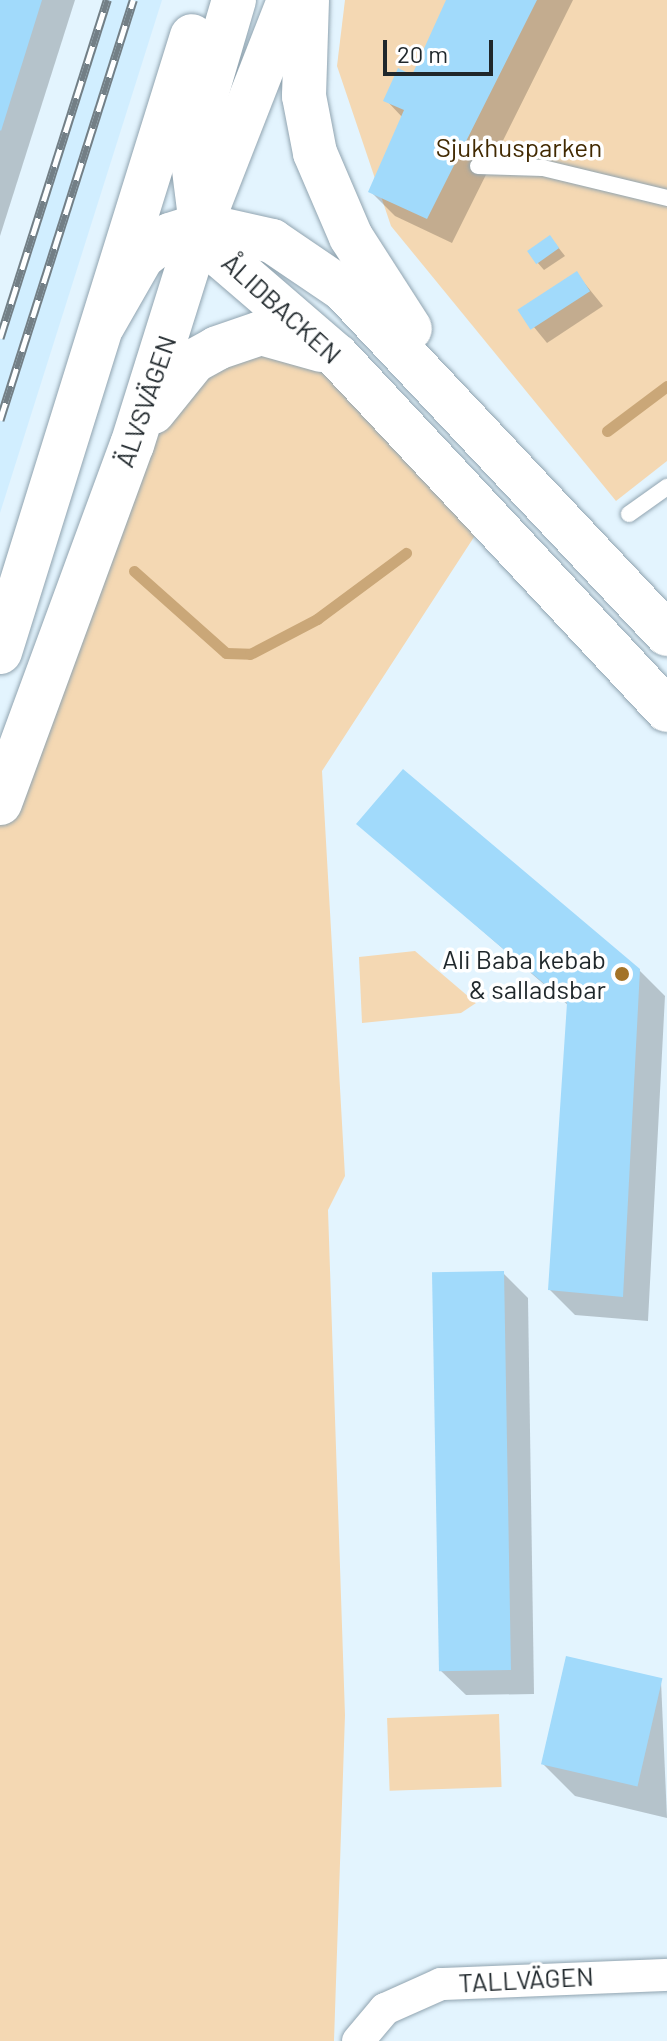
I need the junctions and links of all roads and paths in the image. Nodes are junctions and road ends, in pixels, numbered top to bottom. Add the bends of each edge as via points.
1 (205, 0) edge
2 (234, 0) edge
3 (289, 0) edge
4 (307, 0) edge
5 (478, 166) dead end
6 (667, 198) edge
7 (201, 225) junction
8 (103, 325) junction
9 (337, 356) junction
10 (132, 445) junction
11 (495, 453) junction
12 (667, 487) edge
13 (629, 514) dead end
14 (667, 634) edge
15 (0, 652) edge
16 (667, 710) edge
17 (0, 803) edge
18 (667, 1975) edge
19 (358, 2041) edge

1 - 8 main road
2 - 7 main road via 191,146
3 - 7 main road, ÄLVSVÄGEN
4 - 11 main road via 304,96 315,153 351,237 389,302
5 - 6 lane via 543,168
7 - 8 main road via 170,235 142,257
7 - 9 main road, ÅLIDBACKEN via 223,258
7 - 10 main road, ÄLVSVÄGEN
7 - 11 main road, ÅLIDBACKEN via 237,228 307,261 344,290
8 - 15 main road
9 - 10 main road via 261,333 217,348 168,388
9 - 16 main road, ÅLIDBACKEN
10 - 17 main road, ÄLVSVÄGEN
11 - 14 main road, ÅLIDBACKEN
12 - 13 lane
18 - 19 street, TALLVÄGEN via 441,1984 385,2009

